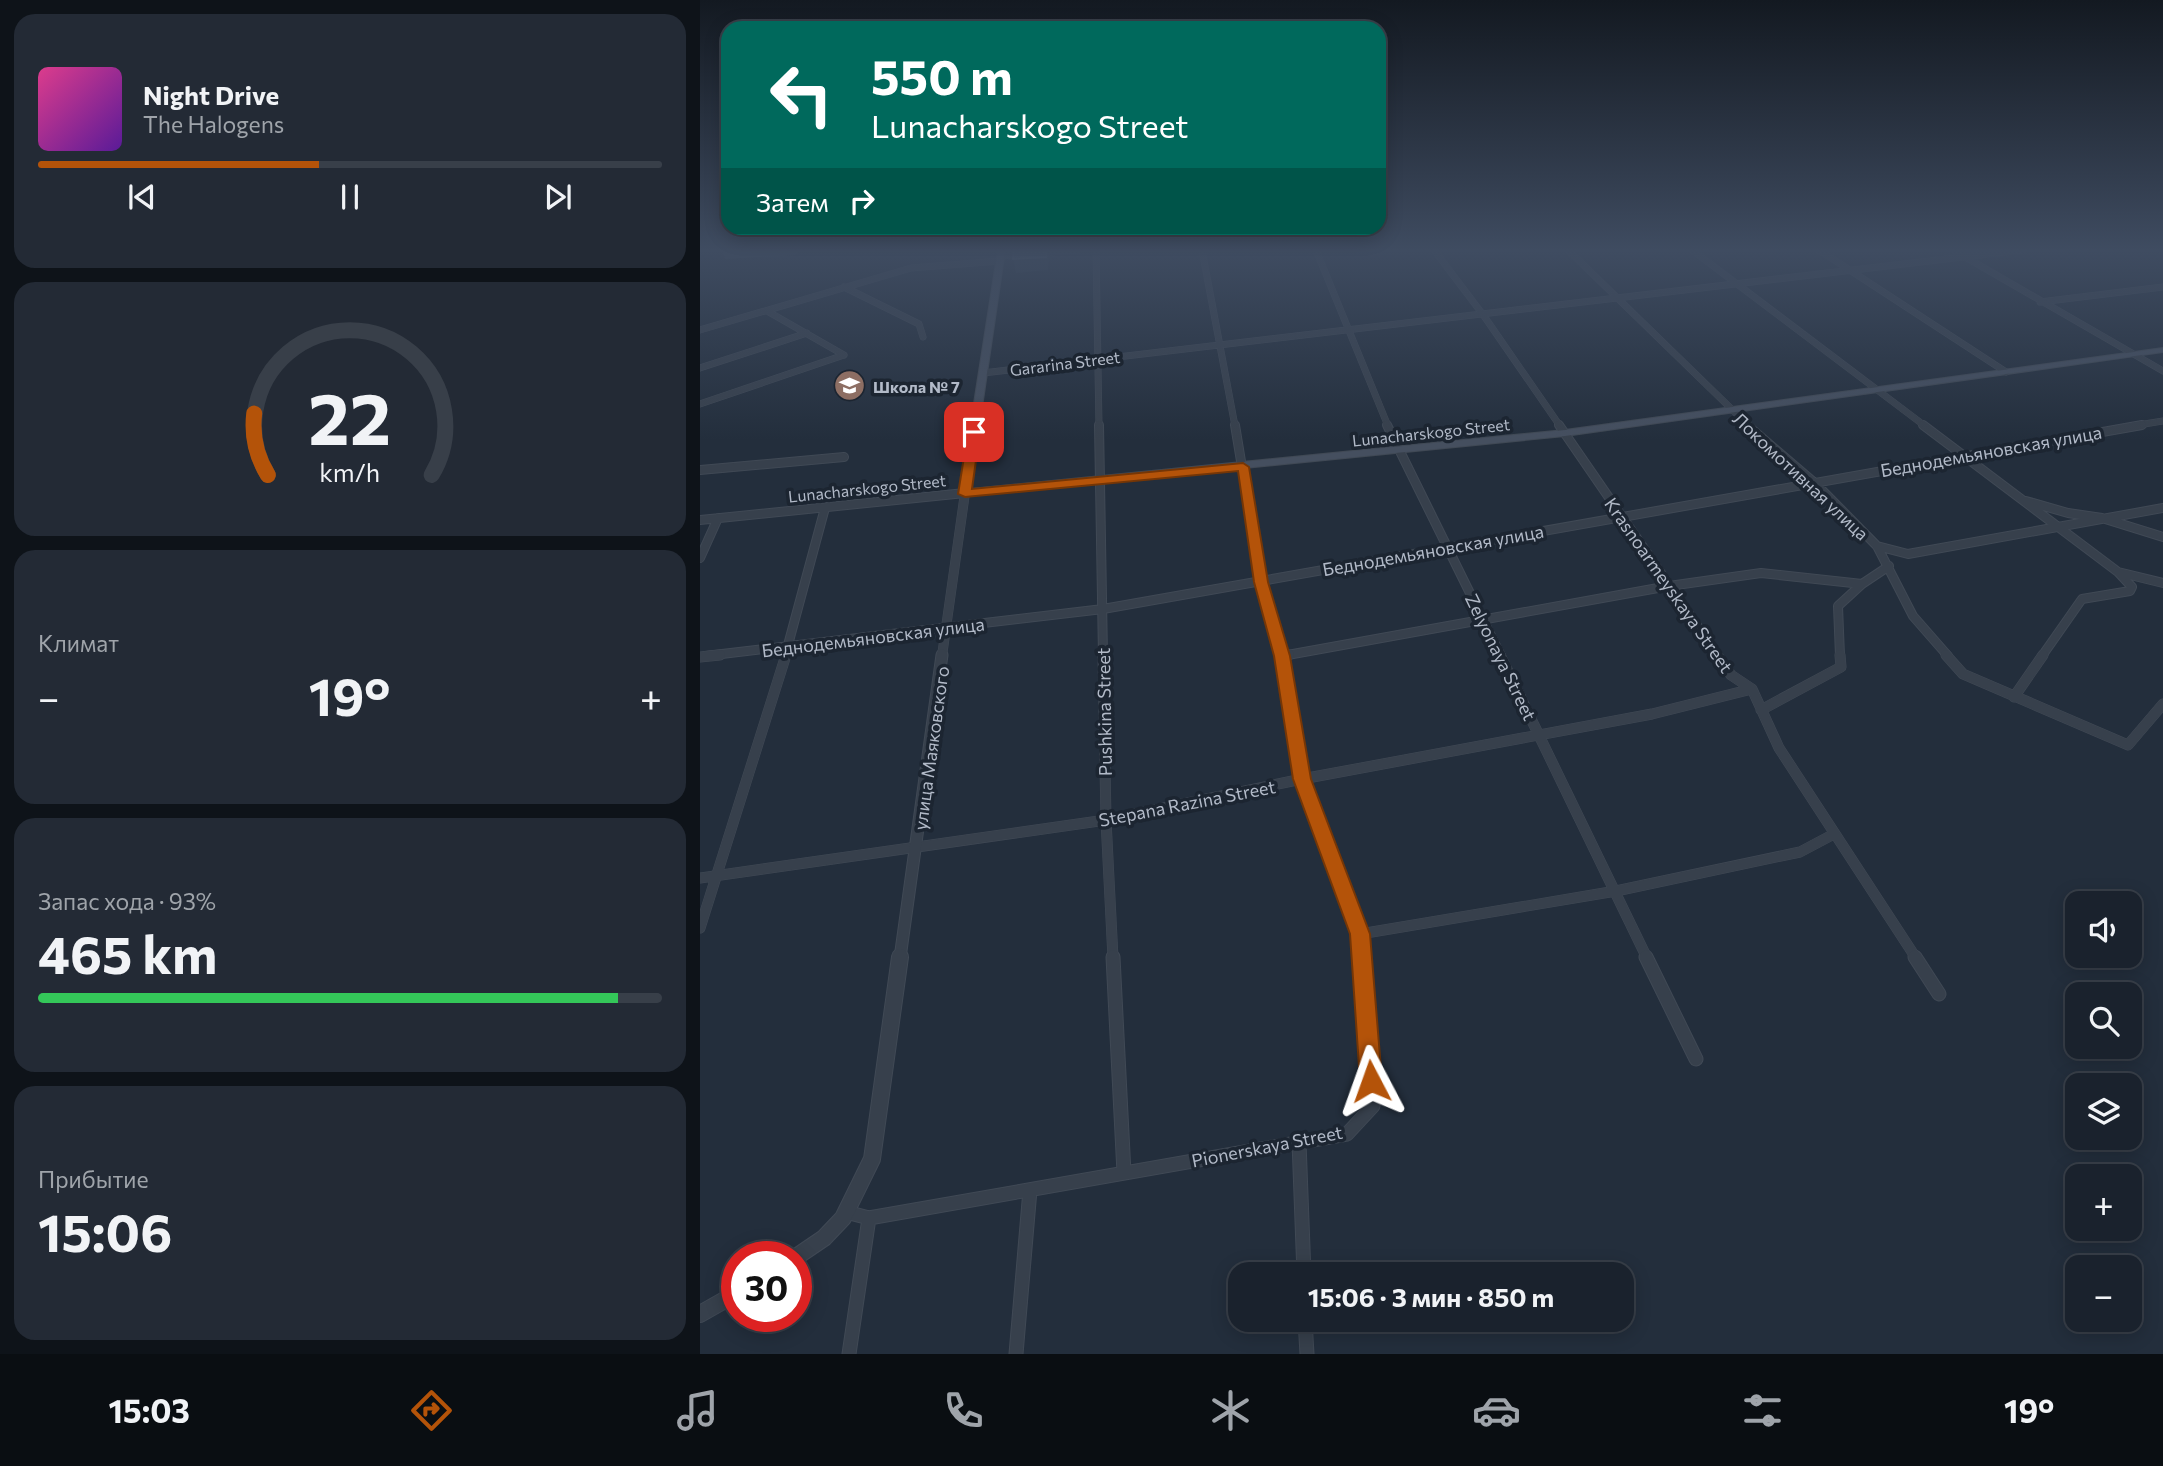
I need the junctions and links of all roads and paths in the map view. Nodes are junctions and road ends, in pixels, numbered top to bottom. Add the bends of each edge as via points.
1 (756, 313) edge
2 (773, 313) edge
3 (897, 313) edge
4 (992, 313) edge
5 (1096, 313) edge
6 (1215, 313) edge
7 (1341, 313) edge
8 (1482, 313) edge
9 (1507, 313) edge
10 (1634, 313) edge
11 (1774, 313) edge
12 (1915, 313) edge
13 (2059, 313) edge
14 (1484, 316) junction
15 (700, 330) edge
16 (1348, 332) junction
17 (807, 333) junction
18 (923, 337) dead end
19 (1221, 345) junction
20 (2163, 350) edge
21 (2130, 354) junction
22 (1096, 360) junction
23 (700, 368) edge
24 (2006, 372) junction
25 (2163, 372) edge
26 (983, 373) junction
27 (1875, 390) junction
28 (700, 404) edge
29 (1730, 410) junction
30 (2163, 421) edge
31 (1565, 433) junction
32 (1398, 452) junction
33 (1964, 454) junction
34 (845, 457) dead end
35 (1243, 467) junction
36 (700, 470) edge
37 (1098, 480) junction
38 (1816, 484) junction
39 (965, 494) junction
40 (2021, 500) junction
41 (2163, 508) edge
42 (825, 509) junction
43 (1621, 516) junction
44 (2102, 518) junction
45 (718, 519) junction
46 (700, 520) edge
47 (2056, 526) junction
48 (2163, 537) edge
49 (1877, 546) junction
50 (1448, 548) junction
51 (700, 558) edge
52 (1889, 565) junction
53 (2118, 572) junction
54 (1261, 582) junction
55 (2163, 583) edge
56 (1862, 584) junction
57 (1669, 586) junction
58 (1103, 609) junction
59 (1484, 621) junction
60 (948, 628) junction
61 (788, 647) junction
62 (1282, 656) junction
63 (700, 657) edge
64 (1752, 689) junction
65 (2014, 697) junction
66 (2163, 704) edge
67 (1761, 710) junction
68 (1539, 735) junction
69 (1302, 779) junction
70 (1106, 820) junction
71 (1834, 834) junction
72 (917, 846) junction
73 (716, 875) junction
74 (700, 878) edge
75 (1616, 891) junction
76 (700, 928) edge
77 (1360, 934) junction
78 (1939, 994) dead end
79 (1696, 1059) dead end
80 (1299, 1142) junction
81 (1124, 1173) junction
82 (1030, 1190) junction
83 (850, 1207) junction
84 (869, 1218) junction
85 (812, 1246) edge
86 (1304, 1262) edge
87 (721, 1302) edge
88 (700, 1314) edge
89 (1306, 1332) edge
90 (849, 1354) edge
91 (1016, 1354) edge
92 (1307, 1354) edge

1 - 15 street
2 - 17 street
3 - 18 street via 919,324
4 - 26 main road, улица Маяковского
5 - 22 street, Pushkina Street
6 - 19 street, Pionerskaya Street
7 - 16 street, Zelyonaya Street
8 - 14 street, Krasnoarmeyskaya Street
9 - 14 street, Gararina Street
10 - 29 street, Локомотивная улица
11 - 27 street
12 - 24 street
13 - 21 street
14 - 16 street, Gararina Street
14 - 31 street, Krasnoarmeyskaya Street
16 - 19 street, Gararina Street
16 - 32 street, Zelyonaya Street
17 - 23 street
17 - 28 street via 844,355
19 - 22 street, Gararina Street
19 - 35 street, Pionerskaya Street
20 - 21 main road, Lunacharskogo Street
21 - 24 main road, Lunacharskogo Street
21 - 25 street
22 - 26 street, Gararina Street
22 - 37 street, Pushkina Street
24 - 27 main road, Lunacharskogo Street
26 - 39 main road, улица Маяковского
27 - 29 main road, Lunacharskogo Street
27 - 33 street
29 - 31 main road, Lunacharskogo Street
29 - 38 street, Локомотивная улица
30 - 33 street, Беднодемьяновская улица
31 - 32 main road, Lunacharskogo Street
31 - 43 street, Krasnoarmeyskaya Street
32 - 35 main road, Lunacharskogo Street
32 - 50 street, Zelyonaya Street
33 - 38 street, Беднодемьяновская улица
33 - 40 street
34 - 36 street
35 - 37 main road, Lunacharskogo Street
35 - 54 street, Pionerskaya Street
37 - 39 main road, Lunacharskogo Street
37 - 58 street, Pushkina Street
38 - 43 street, Беднодемьяновская улица
38 - 49 street, Локомотивная улица
39 - 42 street, Lunacharskogo Street
39 - 60 street, улица Маяковского
40 - 44 street
40 - 47 street
41 - 44 street
42 - 45 street, Lunacharskogo Street
42 - 61 street
43 - 50 street, Беднодемьяновская улица
43 - 57 street, Krasnoarmeyskaya Street
44 - 47 street
44 - 48 street
45 - 46 street, Lunacharskogo Street
45 - 51 street
47 - 49 street via 1908,554
47 - 53 street
49 - 52 street, Локомотивная улица
50 - 54 street, Беднодемьяновская улица
50 - 59 street, Zelyonaya Street
52 - 56 street
52 - 65 street, Локомотивная улица via 1913,616 1963,674
53 - 55 street
53 - 65 street via 2132,587 2130,591 2082,599
54 - 58 street, Беднодемьяновская улица
54 - 62 street, Pionerskaya Street
56 - 57 street via 1761,573
56 - 67 street via 1838,606 1842,667
57 - 59 street
57 - 64 street, Krasnoarmeyskaya Street via 1731,676
58 - 60 street, Беднодемьяновская улица
58 - 70 street, Pushkina Street
59 - 62 street
59 - 68 street, Zelyonaya Street
60 - 61 street, Беднодемьяновская улица
60 - 72 street, улица Маяковского
61 - 63 street, Беднодемьяновская улица
61 - 73 street
62 - 69 street, Pionerskaya Street
64 - 67 street, Krasnoarmeyskaya Street
64 - 68 street, Stepana Razina Street via 1653,714
65 - 66 street, Локомотивная улица via 2128,745
67 - 71 street, Krasnoarmeyskaya Street via 1779,748
68 - 69 street, Stepana Razina Street
68 - 75 street, Zelyonaya Street
69 - 70 street, Stepana Razina Street
69 - 77 street, Pionerskaya Street
70 - 72 street, Stepana Razina Street
70 - 81 street, Pushkina Street
71 - 75 street via 1800,852
71 - 78 street, Krasnoarmeyskaya Street
72 - 73 street, Stepana Razina Street
72 - 83 street, улица Маяковского via 872,1159
73 - 74 street, Stepana Razina Street
73 - 76 street
75 - 77 street
75 - 79 street, Zelyonaya Street
77 - 80 street, Pionerskaya Street via 1373,1106 1347,1134
80 - 81 street, Pionerskaya Street
80 - 86 street
81 - 82 street, Pionerskaya Street
82 - 84 street, Pionerskaya Street
82 - 91 street
83 - 84 street
83 - 85 street, улица Маяковского via 828,1235
84 - 90 street
87 - 88 street
89 - 92 street

